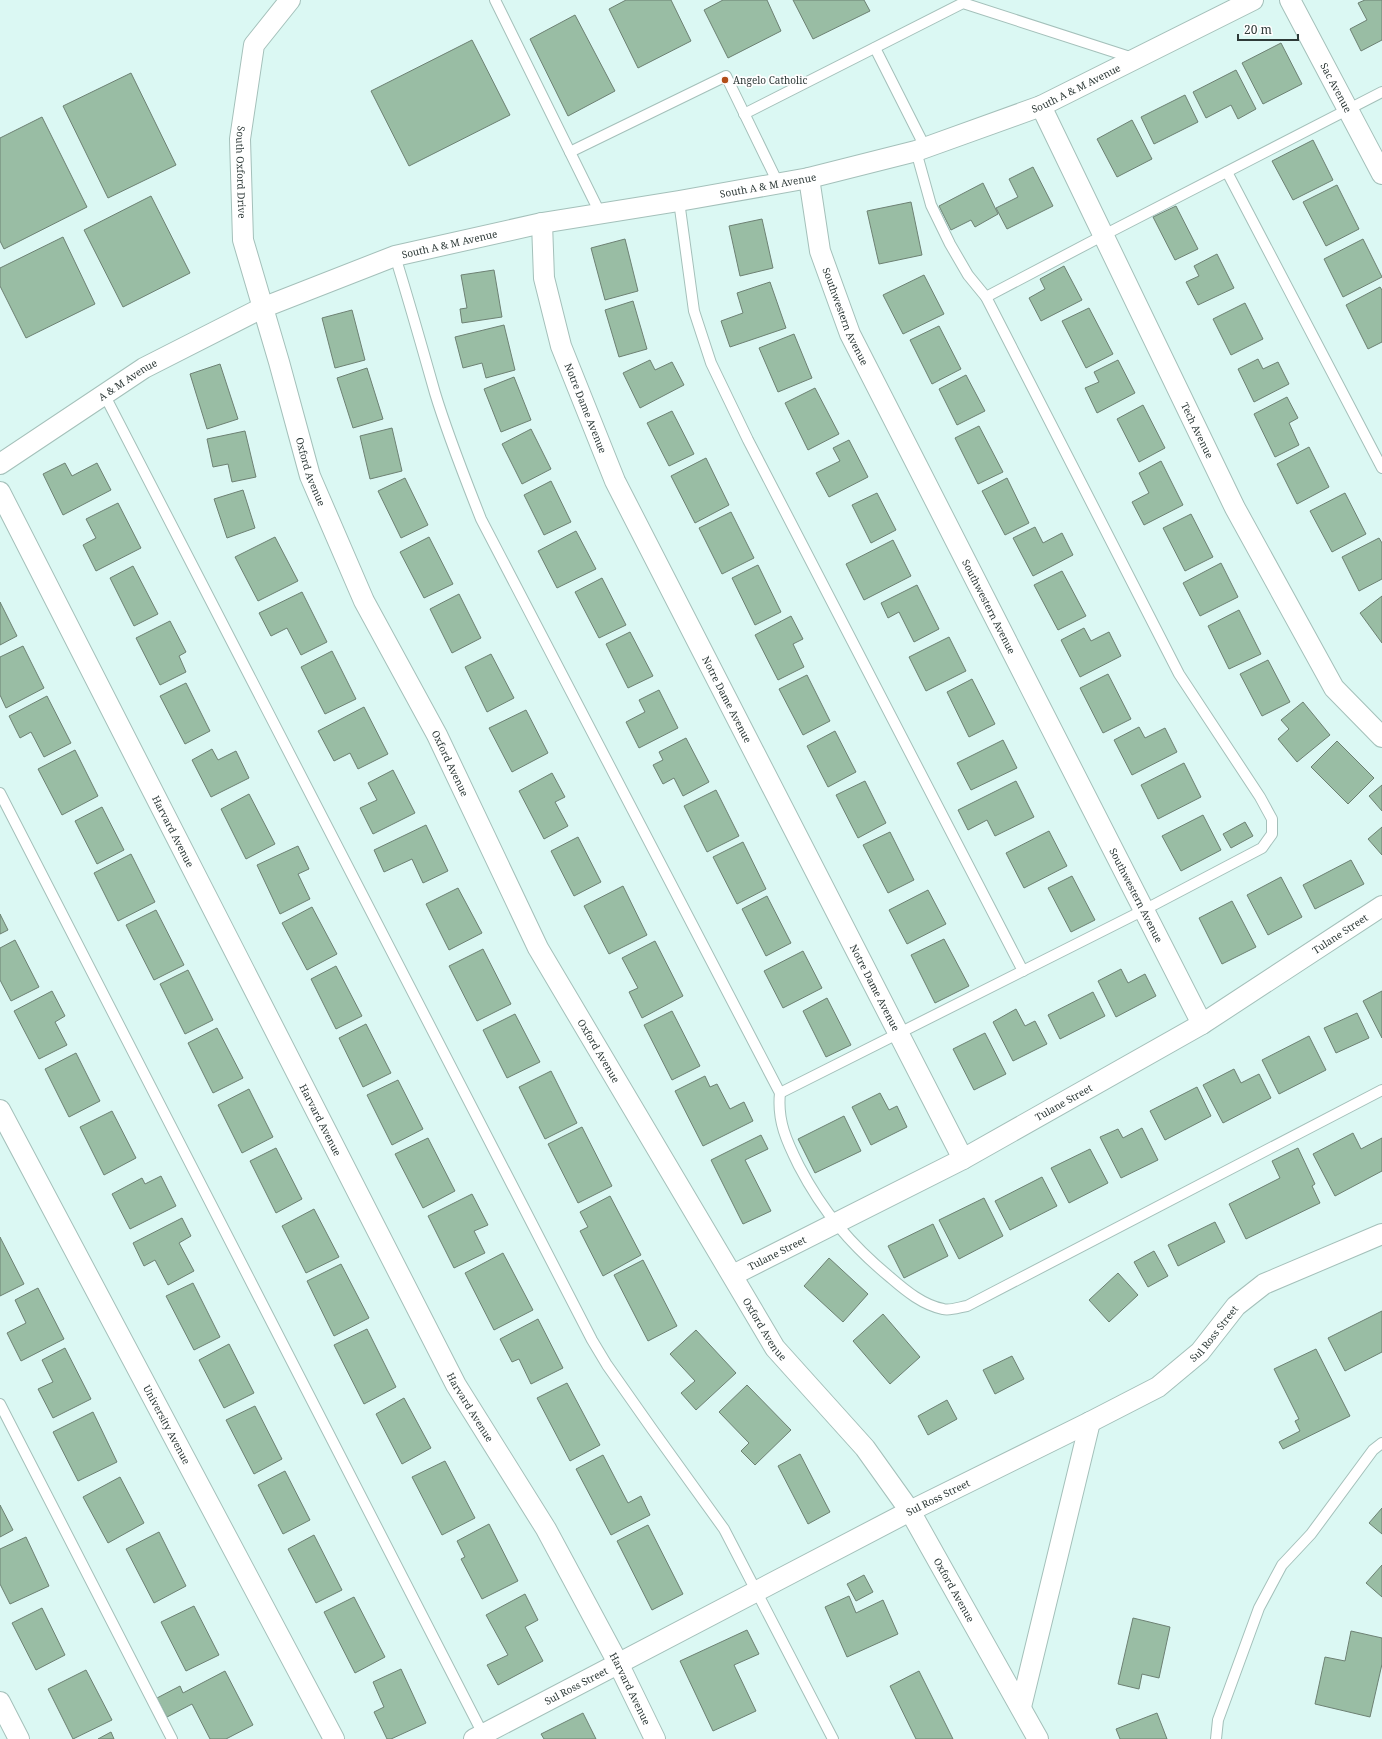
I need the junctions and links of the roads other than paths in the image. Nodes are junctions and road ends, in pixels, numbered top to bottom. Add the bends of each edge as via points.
1 (290, 0) edge
2 (495, 0) edge
3 (1290, 0) edge
4 (1243, 2) edge
5 (875, 48) junction
6 (1135, 59) junction
7 (1382, 92) edge
8 (1041, 106) junction
9 (1348, 110) junction
10 (744, 114) junction
11 (921, 149) junction
12 (570, 152) junction
13 (1227, 172) junction
14 (1382, 174) edge
15 (809, 178) junction
16 (778, 184) junction
17 (679, 201) junction
18 (600, 213) junction
19 (542, 223) junction
20 (1104, 235) junction
21 (395, 256) junction
22 (986, 297) junction
23 (262, 308) junction
24 (104, 394) junction
25 (0, 464) edge
26 (1382, 468) edge
27 (0, 492) edge
28 (1382, 738) edge
29 (0, 793) edge
30 (1382, 906) edge
31 (1144, 910) junction
32 (1023, 971) junction
33 (1202, 1024) junction
34 (898, 1033) junction
35 (1382, 1090) edge
36 (780, 1093) junction
37 (0, 1110) edge
38 (963, 1159) junction
39 (835, 1224) junction
40 (1382, 1234) edge
41 (733, 1276) junction
42 (0, 1404) edge
43 (1090, 1422) junction
44 (1382, 1443) edge
45 (910, 1511) junction
46 (757, 1591) junction
47 (618, 1663) junction
48 (0, 1702) edge
49 (1021, 1707) junction
50 (481, 1737) edge
51 (19, 1739) edge
52 (172, 1739) edge
53 (334, 1739) edge
54 (656, 1739) edge
55 (833, 1739) edge
56 (1038, 1739) edge
57 (1216, 1739) edge

1 - 23 street, South Oxford Drive via 254,45 240,139 243,240
2 - 12 lane
3 - 9 street, Sac Avenue
4 - 6 street, South A & M Avenue
5 - 6 lane via 963,3
5 - 10 lane
5 - 11 lane
6 - 8 street, South A & M Avenue
7 - 9 lane
8 - 11 street, South A & M Avenue
8 - 20 street, Tech Avenue
9 - 13 lane
9 - 14 street, Sac Avenue
10 - 12 lane via 726,76
10 - 16 lane
11 - 15 street, South A & M Avenue
11 - 22 lane via 931,205 968,275
12 - 18 lane
13 - 20 lane
13 - 26 lane
15 - 16 street, South A & M Avenue
15 - 31 street, Southwestern Avenue via 820,251 850,334
16 - 17 street, South A & M Avenue
17 - 18 street, South A & M Avenue
17 - 32 lane via 694,312 711,363 748,440
18 - 19 street, South A & M Avenue
19 - 21 street, South A & M Avenue
19 - 34 street, Notre Dame Avenue via 544,278 561,346 615,481
20 - 22 lane
20 - 28 street, Tech Avenue via 1235,508 1334,688
21 - 23 street, South A & M Avenue
21 - 36 lane via 435,394 481,519
22 - 31 lane via 1179,674 1272,819 1272,834 1262,848
23 - 24 street, A & M Avenue via 144,368
23 - 41 street, Oxford Avenue via 310,476 364,601 437,735 538,948
24 - 25 street, A & M Avenue
24 - 46 lane via 592,1340 724,1529
27 - 47 street, Harvard Avenue via 456,1385 546,1529
29 - 50 lane
30 - 33 street, Tulane Street
31 - 32 lane
31 - 33 street, Southwestern Avenue
32 - 34 lane
33 - 38 street, Tulane Street
34 - 36 lane
34 - 38 street, Notre Dame Avenue
35 - 39 lane via 967,1306 943,1310 916,1298 871,1262
36 - 39 lane via 779,1108 786,1140 813,1191
37 - 53 street, University Avenue
38 - 39 street, Tulane Street
39 - 41 street, Tulane Street
40 - 43 street, Sul Ross Street via 1264,1284 1236,1306 1200,1352 1158,1387
41 - 45 street, Oxford Avenue via 775,1348 865,1448
42 - 52 lane
43 - 45 street, Sul Ross Street
43 - 49 street
44 - 57 lane via 1373,1450 1312,1534 1282,1565 1259,1608 1218,1720
45 - 46 street, Sul Ross Street
45 - 49 street, Oxford Avenue
46 - 47 street, Sul Ross Street
46 - 55 lane
47 - 50 street, Sul Ross Street
47 - 54 street, Harvard Avenue
48 - 51 street
49 - 56 street, Oxford Avenue

